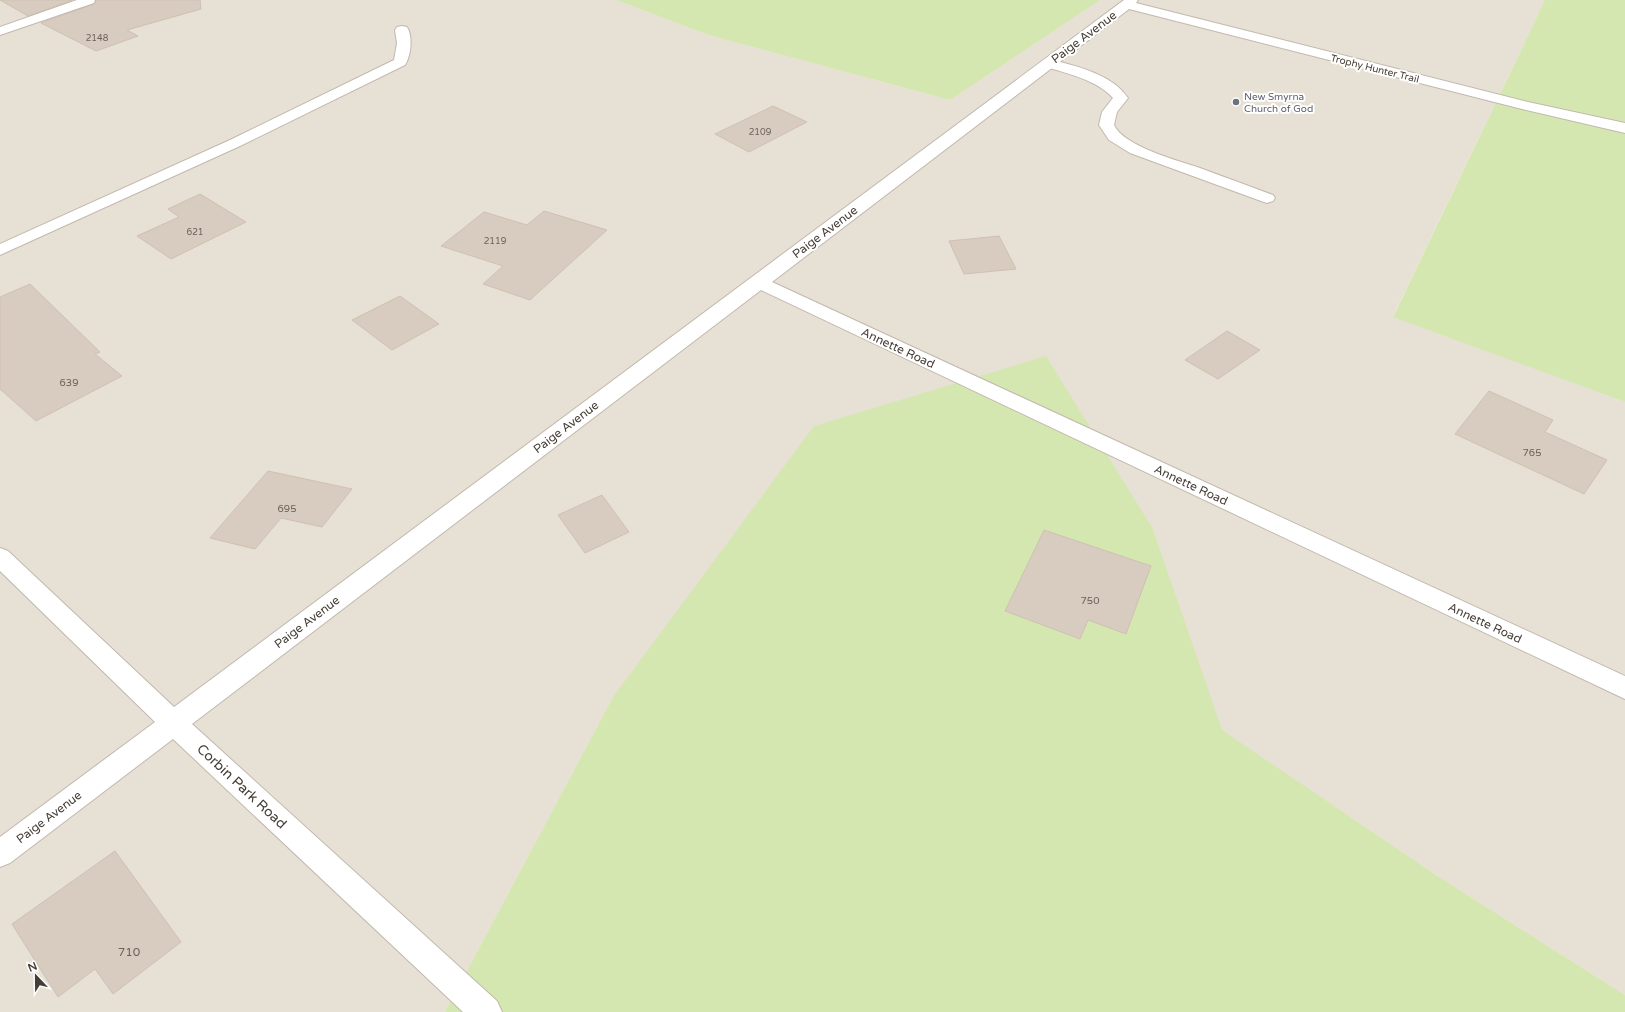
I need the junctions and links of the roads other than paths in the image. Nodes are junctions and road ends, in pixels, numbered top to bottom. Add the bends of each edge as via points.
1 (89, 0) edge
2 (1129, 2) edge
3 (402, 30) dead end
4 (0, 31) edge
5 (1049, 62) junction
6 (1625, 128) edge
7 (1268, 198) dead end
8 (0, 250) edge
9 (758, 282) junction
10 (0, 557) edge
11 (1625, 688) edge
12 (173, 722) junction
13 (0, 854) edge
14 (486, 1012) edge

1 - 4 street
2 - 5 street, Paige Avenue
2 - 6 street, Trophy Hunter Trail via 1519,104
3 - 8 street via 404,43 400,62 235,143
5 - 7 street via 1105,83 1117,92 1121,98 1112,106 1107,118 1107,128 1116,138 1139,152
5 - 9 street, Paige Avenue
9 - 11 street, Annette Road
9 - 12 street, Paige Avenue
10 - 12 street, Corbin Park Road
12 - 13 street, Paige Avenue
12 - 14 street, Corbin Park Road

